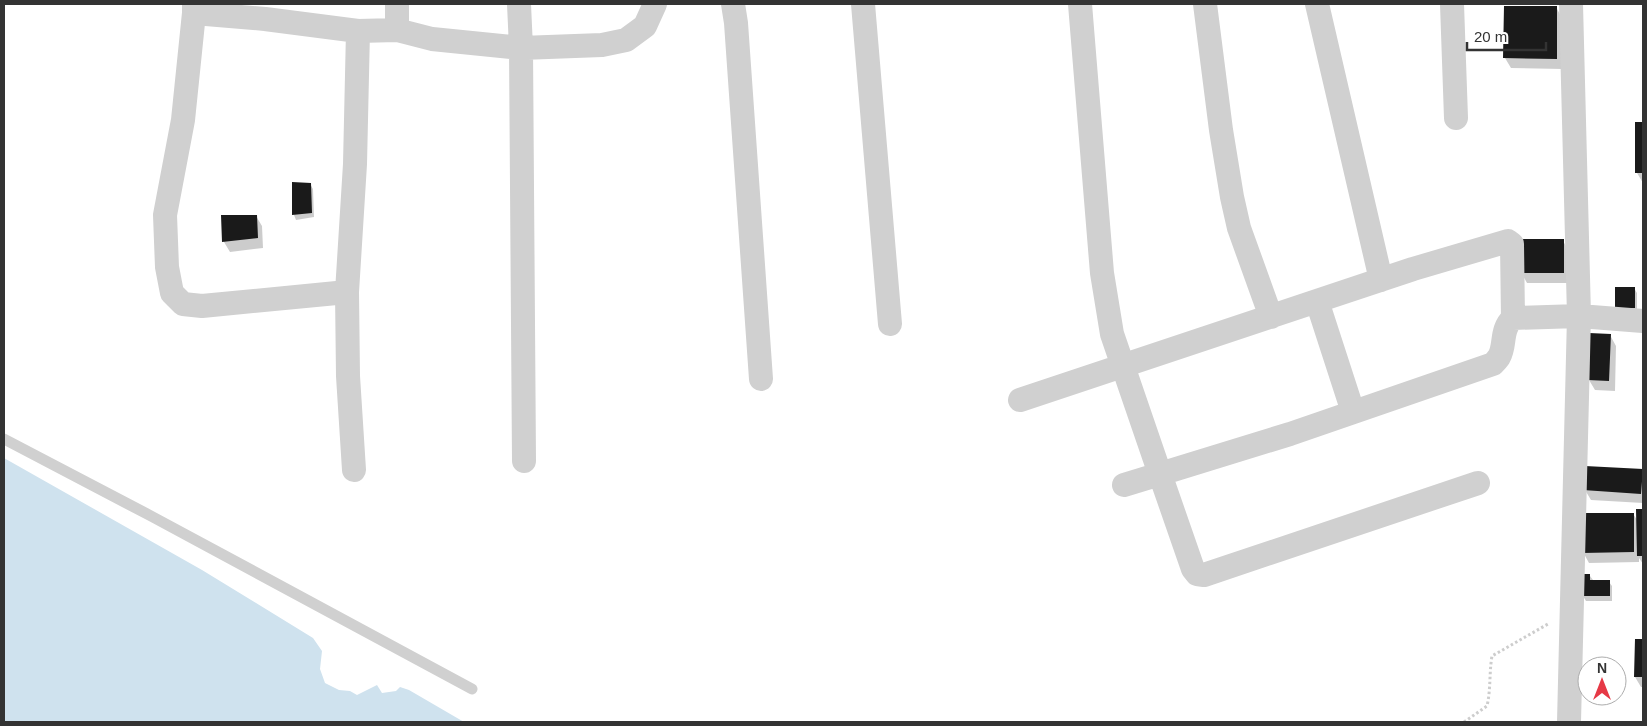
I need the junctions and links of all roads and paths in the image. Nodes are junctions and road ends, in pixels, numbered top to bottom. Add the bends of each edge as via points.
1 (397, 4) edge
2 (519, 4) edge
3 (655, 4) edge
4 (733, 4) edge
5 (863, 4) edge
6 (1080, 4) edge
7 (1205, 4) edge
8 (1317, 4) edge
9 (1452, 4) edge
10 (1571, 4) edge
11 (194, 8) edge
12 (397, 30) junction
13 (358, 31) junction
14 (521, 48) junction
15 (1456, 118) dead end
16 (1381, 280) junction
17 (347, 292) junction
18 (1317, 302) junction
19 (1579, 316) junction
20 (1271, 317) junction
21 (1513, 318) junction
22 (1643, 321) edge
23 (890, 324) dead end
24 (1122, 366) junction
25 (761, 379) dead end
26 (1020, 400) dead end
27 (1353, 412) junction
28 (4, 439) edge
29 (524, 461) dead end
30 (354, 470) dead end
31 (1160, 474) junction
32 (1478, 483) dead end
33 (1124, 485) dead end
34 (1572, 610) junction
35 (472, 689) dead end
36 (1464, 722) edge
37 (1569, 722) edge

1 - 12 street
2 - 14 street
3 - 14 street via 645,26 626,40 602,45
4 - 25 street
5 - 23 street
6 - 24 street via 1102,273 1112,334
7 - 20 street via 1232,197 1239,228
8 - 16 street
9 - 15 street
10 - 19 street
11 - 13 street
11 - 17 street via 183,120 165,215 167,267 172,293 183,304 202,306
12 - 13 street
12 - 14 street via 432,39
13 - 17 street via 355,164
14 - 29 street
16 - 18 street
16 - 21 street via 1508,241 1512,244
17 - 30 street
18 - 20 street
18 - 27 street
19 - 21 street
19 - 22 street
19 - 34 street
20 - 24 street
21 - 27 street via 1508,322 1500,356 1493,364
24 - 26 street
24 - 31 street
27 - 31 street
28 - 35 lane
31 - 32 street via 1193,569 1204,575
31 - 33 street
34 - 36 path via 1492,656 1487,706
34 - 37 street

